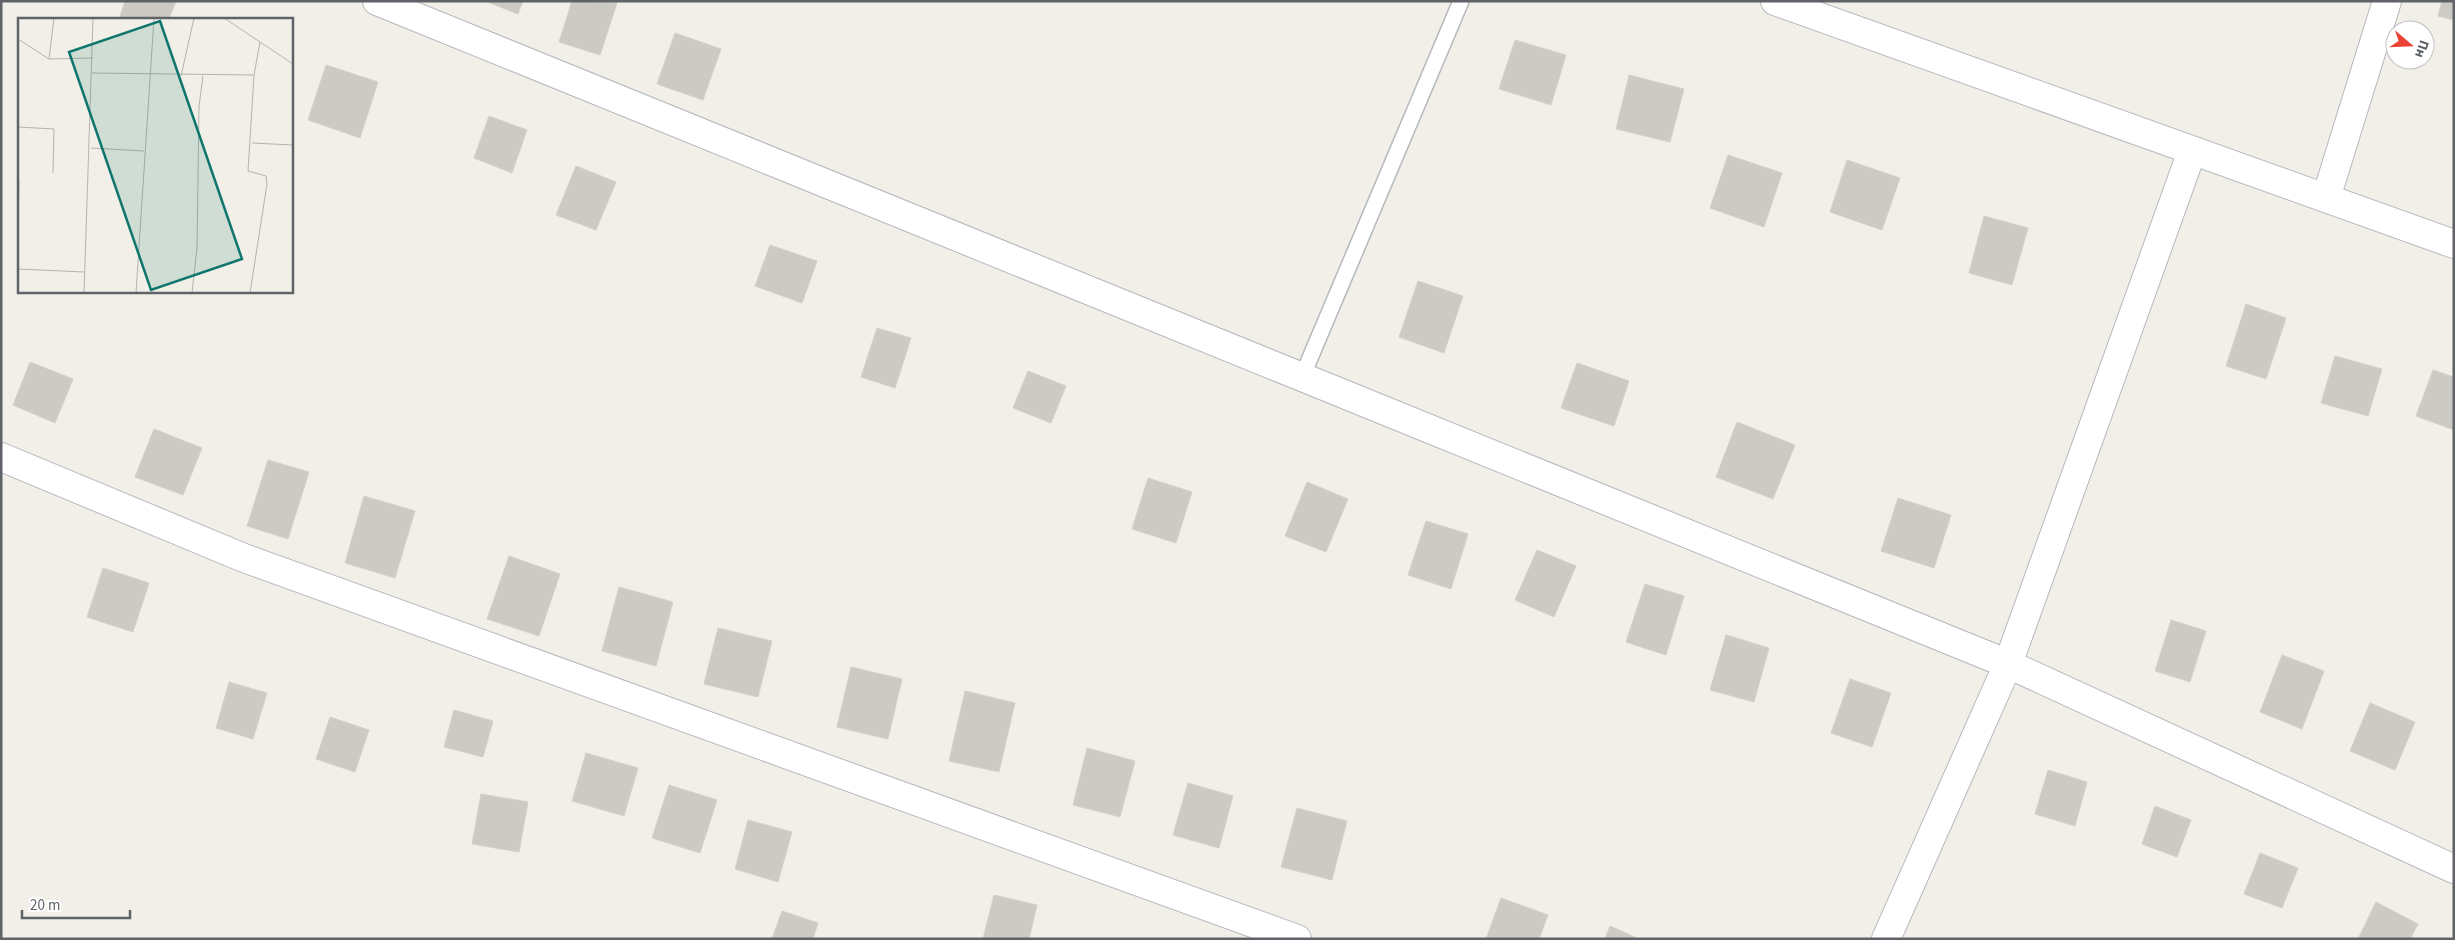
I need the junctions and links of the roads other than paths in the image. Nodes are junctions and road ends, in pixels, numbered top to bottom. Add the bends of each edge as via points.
1 (378, 1) edge
2 (1461, 1) edge
3 (1776, 1) edge
4 (2388, 1) edge
5 (2192, 151) junction
6 (2326, 198) junction
7 (2454, 244) edge
8 (1302, 377) junction
9 (1, 457) edge
10 (2008, 664) junction
11 (2454, 869) edge
12 (1297, 939) edge
13 (1886, 939) edge

1 - 8 street
2 - 8 lane
3 - 5 street
4 - 6 street
5 - 6 street
5 - 10 street
6 - 7 street
8 - 10 street
9 - 12 street via 244,558
10 - 11 street
10 - 13 street

